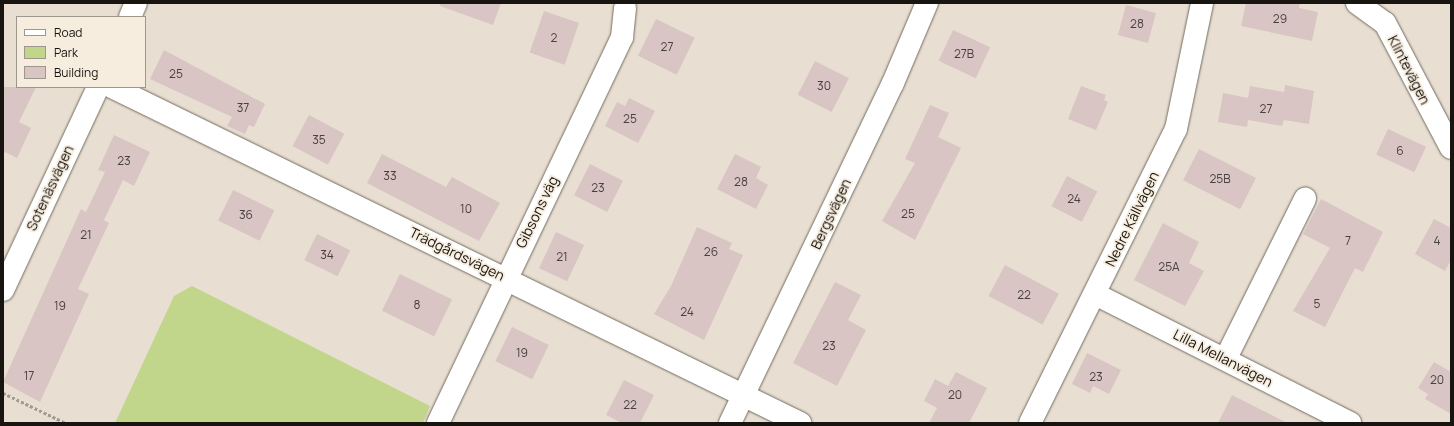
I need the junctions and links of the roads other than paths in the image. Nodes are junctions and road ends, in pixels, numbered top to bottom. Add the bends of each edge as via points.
1 (136, 3) edge
2 (927, 3) edge
3 (1202, 3) edge
4 (1357, 3) edge
5 (625, 4) edge
6 (130, 16) edge
7 (97, 88) edge
8 (114, 88) edge
9 (1451, 148) edge
10 (1305, 199) dead end
11 (9, 261) edge
12 (506, 277) junction
13 (3, 290) edge
14 (1095, 294) junction
15 (1226, 358) junction
16 (744, 395) junction
17 (438, 423) edge
18 (730, 423) edge
19 (800, 423) edge
20 (1030, 423) edge
21 (1350, 423) edge

1 - 6 street
2 - 16 street, Bergsvägen via 893,83
3 - 14 street, Nedre Källvägen via 1176,129
4 - 9 street, Klintevägen via 1377,14 1385,23
5 - 12 street, Gibsons väg via 622,36
7 - 11 street, Sotenäsvägen
8 - 12 street, Trädgårdsvägen
10 - 15 street
11 - 13 street, Sotenäsvägen
12 - 16 street, Trädgårdsvägen
12 - 17 street, Gibsons väg
14 - 15 street, Lilla Mellanvägen
14 - 20 street, Nedre Källvägen
15 - 21 street, Lilla Mellanvägen
16 - 18 street, Bergsvägen
16 - 19 street, Trädgårdsvägen

